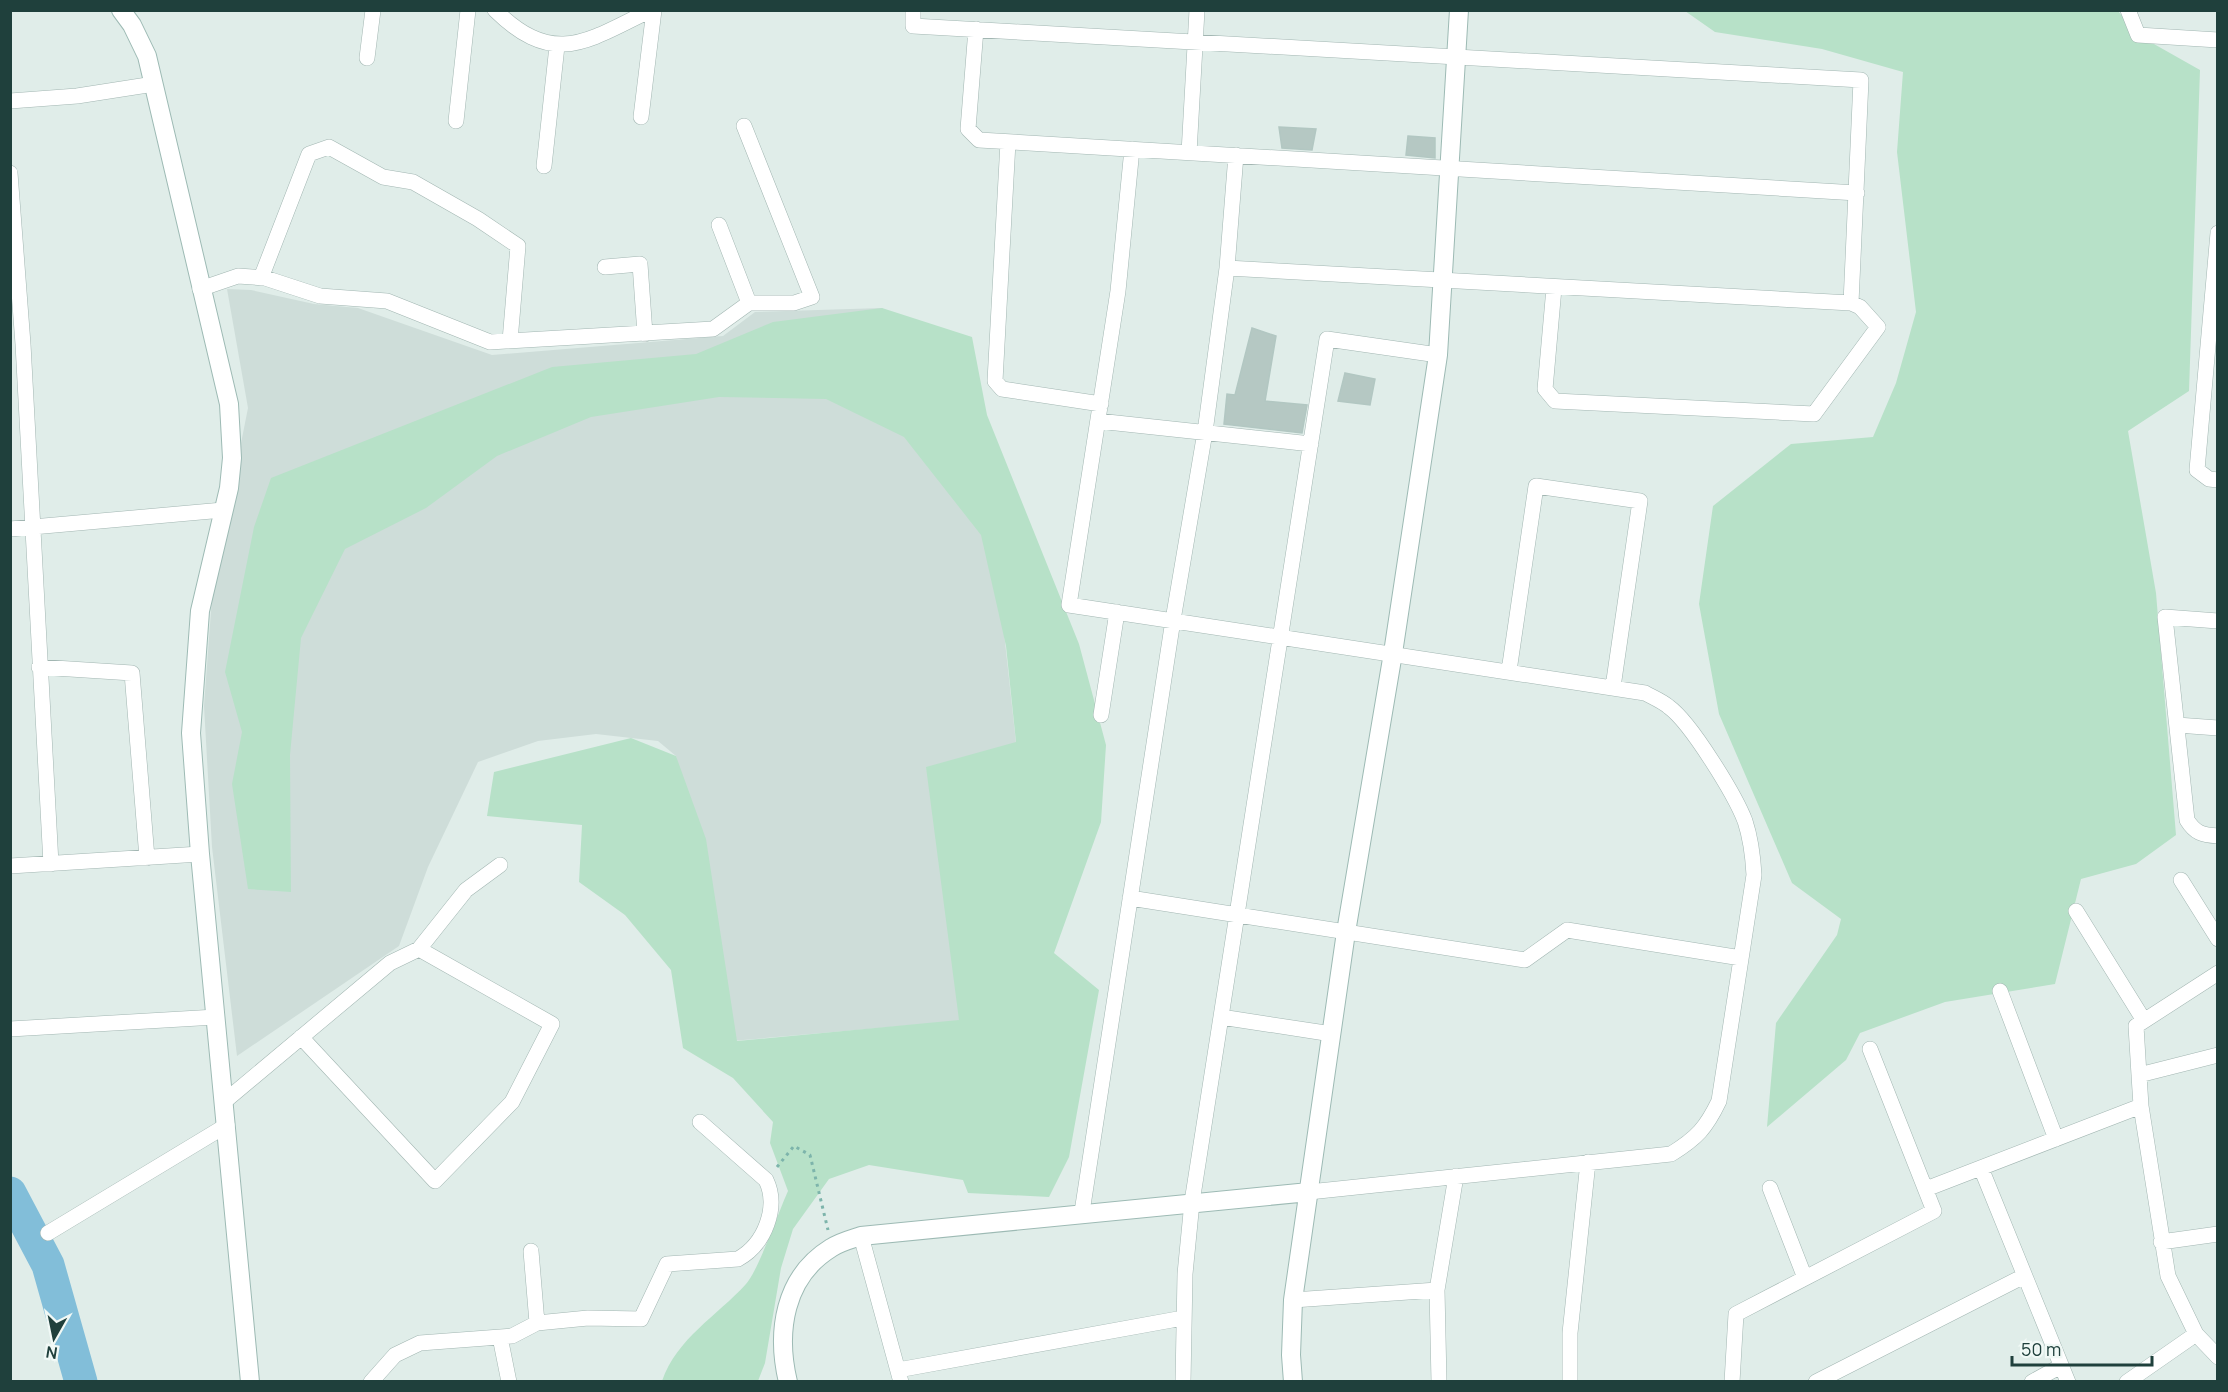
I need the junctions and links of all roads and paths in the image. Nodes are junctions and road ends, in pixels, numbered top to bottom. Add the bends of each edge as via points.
1 (121, 10) edge
2 (373, 10) edge
3 (468, 10) edge
4 (495, 10) edge
5 (652, 10) edge
6 (913, 10) edge
7 (1197, 10) edge
8 (1459, 10) edge
9 (2128, 10) edge
10 (976, 29) junction
11 (2217, 40) edge
12 (1196, 42) junction
13 (557, 46) junction
14 (1456, 57) junction
15 (367, 58) dead end
16 (154, 84) junction
17 (10, 101) edge
18 (641, 117) dead end
19 (456, 121) dead end
20 (744, 126) dead end
21 (1008, 142) junction
22 (1132, 149) junction
23 (1189, 153) junction
24 (1236, 155) junction
25 (544, 166) dead end
26 (1450, 168) junction
27 (10, 173) edge
28 (1857, 193) junction
29 (719, 225) dead end
30 (2217, 233) edge
31 (2216, 263) edge
32 (605, 267) dead end
33 (1227, 268) junction
34 (261, 278) junction
35 (1443, 281) junction
36 (1554, 288) junction
37 (200, 289) junction
38 (749, 303) junction
39 (1851, 303) junction
40 (645, 334) junction
41 (510, 341) junction
42 (1438, 355) junction
43 (2212, 370) edge
44 (1101, 404) junction
45 (1098, 421) junction
46 (1205, 432) junction
47 (1311, 444) junction
48 (2217, 480) edge
49 (223, 510) junction
50 (33, 527) junction
51 (10, 529) edge
52 (1117, 612) junction
53 (1173, 620) junction
54 (2217, 621) edge
55 (1281, 637) junction
56 (1393, 654) junction
57 (39, 667) junction
58 (1509, 671) junction
59 (1613, 687) junction
60 (1101, 716) dead end
61 (2177, 725) junction
62 (2217, 729) edge
63 (2217, 836) edge
64 (200, 854) junction
65 (147, 858) junction
66 (51, 864) junction
67 (500, 865) dead end
68 (10, 866) edge
69 (2181, 880) dead end
70 (1130, 898) junction
71 (2076, 911) dead end
72 (1237, 915) junction
73 (1346, 932) junction
74 (2217, 939) edge
75 (419, 949) junction
76 (1741, 958) junction
77 (2217, 973) edge
78 (2000, 991) dead end
79 (216, 1017) junction
80 (1221, 1017) junction
81 (2143, 1019) junction
82 (10, 1029) edge
83 (1332, 1034) junction
84 (301, 1037) junction
85 (1870, 1049) dead end
86 (2217, 1055) edge
87 (2139, 1075) junction
88 (225, 1101) junction
89 (2141, 1106) junction
90 (700, 1122) dead end
91 (227, 1125) junction
92 (2056, 1139) junction
93 (1588, 1162) junction
94 (1981, 1168) junction
95 (1456, 1176) junction
96 (766, 1180) junction
97 (1770, 1188) dead end
98 (1926, 1189) junction
99 (1309, 1192) junction
100 (1192, 1202) junction
101 (1082, 1212) junction
102 (48, 1233) dead end
103 (2217, 1234) edge
104 (861, 1236) junction
105 (2161, 1242) junction
106 (832, 1247) junction
107 (531, 1251) dead end
108 (2024, 1276) junction
109 (1805, 1278) junction
110 (1437, 1290) junction
111 (1293, 1300) junction
112 (1183, 1318) junction
113 (537, 1323) junction
114 (2196, 1334) junction
115 (500, 1337) junction
116 (2217, 1357) edge
117 (2061, 1366) junction
118 (900, 1376) edge
119 (250, 1382) edge
120 (371, 1382) edge
121 (509, 1382) edge
122 (788, 1382) edge
123 (1183, 1382) edge
124 (1293, 1382) edge
125 (1439, 1382) edge
126 (1570, 1382) edge
127 (1732, 1382) edge
128 (1816, 1382) edge
129 (2031, 1382) edge
130 (2068, 1382) edge
131 (2127, 1382) edge

1 - 16 street via 147,56
2 - 15 street
3 - 19 street
4 - 13 street via 517,31
5 - 13 street via 584,42
5 - 18 street
6 - 10 street via 913,26
7 - 12 street
8 - 14 street
9 - 11 street via 2138,34
10 - 12 street
10 - 21 street via 968,129 979,140
12 - 14 street
12 - 23 street
13 - 25 street
14 - 26 street
14 - 28 street via 1862,80
16 - 17 street
16 - 37 street
20 - 38 street via 812,297 794,303
21 - 22 street
21 - 44 street via 995,381 1002,389
22 - 23 street
22 - 44 street via 1118,291
23 - 24 street
24 - 26 street
24 - 33 street
26 - 28 street
26 - 35 street
27 - 50 street
28 - 39 street
29 - 38 street
30 - 31 street
31 - 43 street
32 - 40 street via 639,264
33 - 35 street
33 - 46 street
34 - 37 street via 238,276
34 - 41 street via 320,296 387,302 490,342
34 - 41 street via 309,153 329,147 382,177 413,182 518,246
35 - 36 street
35 - 42 street
36 - 39 street
36 - 39 street via 1545,389 1555,401 1814,414 1878,327
37 - 49 street via 229,404 232,458
38 - 40 street via 713,330
40 - 41 street
42 - 47 street via 1328,339
42 - 56 street
43 - 48 street via 2197,470
44 - 45 street
45 - 46 street
45 - 52 street via 1069,605
46 - 47 street
46 - 53 street
47 - 55 street
49 - 50 street
49 - 64 street via 200,611 194,663 191,733
50 - 51 street
50 - 57 street
52 - 53 street
52 - 60 street
53 - 55 street
53 - 70 street
54 - 61 street via 2165,617
55 - 56 street
55 - 72 street
56 - 58 street
56 - 73 street
57 - 65 street via 132,673
57 - 66 street
58 - 59 street
58 - 59 street via 1536,486 1640,501
59 - 76 street via 1645,693 1687,724 1744,820 1754,875
61 - 62 street
61 - 63 street via 2187,820 2193,830
64 - 65 street
64 - 79 street
65 - 66 street
66 - 68 street
67 - 75 street via 465,890
69 - 74 street
70 - 72 street
70 - 101 street
71 - 81 street
72 - 73 street
72 - 80 street
73 - 76 street via 1525,960 1567,930
73 - 83 street
75 - 84 street via 390,963
75 - 84 street via 552,1024 512,1102 435,1181
76 - 93 street via 1719,1101 1695,1140 1671,1154
77 - 81 street via 2151,1018
78 - 92 street
79 - 82 street
79 - 88 street
80 - 83 street
80 - 100 street
81 - 87 street via 2136,1026
83 - 99 street
84 - 88 street
85 - 98 street
86 - 87 street
87 - 89 street
88 - 91 street
89 - 92 street
89 - 105 street
90 - 96 street
91 - 102 street
91 - 119 street
92 - 94 street
93 - 95 street
93 - 126 street via 1570,1333
94 - 98 street
94 - 108 street
95 - 99 street
95 - 110 street
96 - 106 path via 794,1146 810,1155
96 - 113 street via 772,1193 769,1224 744,1256 667,1264 641,1319 588,1318
97 - 109 street
98 - 109 street via 1934,1211
99 - 100 street
99 - 111 street
100 - 101 street
100 - 112 street
101 - 104 street
103 - 105 street
104 - 106 street
104 - 118 street
105 - 114 street via 2168,1276
106 - 122 street via 812,1263 788,1303 781,1355
107 - 113 street
108 - 117 street
108 - 128 street
109 - 127 street via 1736,1314
110 - 111 street
110 - 125 street
111 - 124 street
112 - 118 street
112 - 123 street
113 - 115 street via 513,1336
114 - 116 street
114 - 131 street
115 - 120 street via 407,1347
115 - 121 street
117 - 129 street
117 - 130 street

